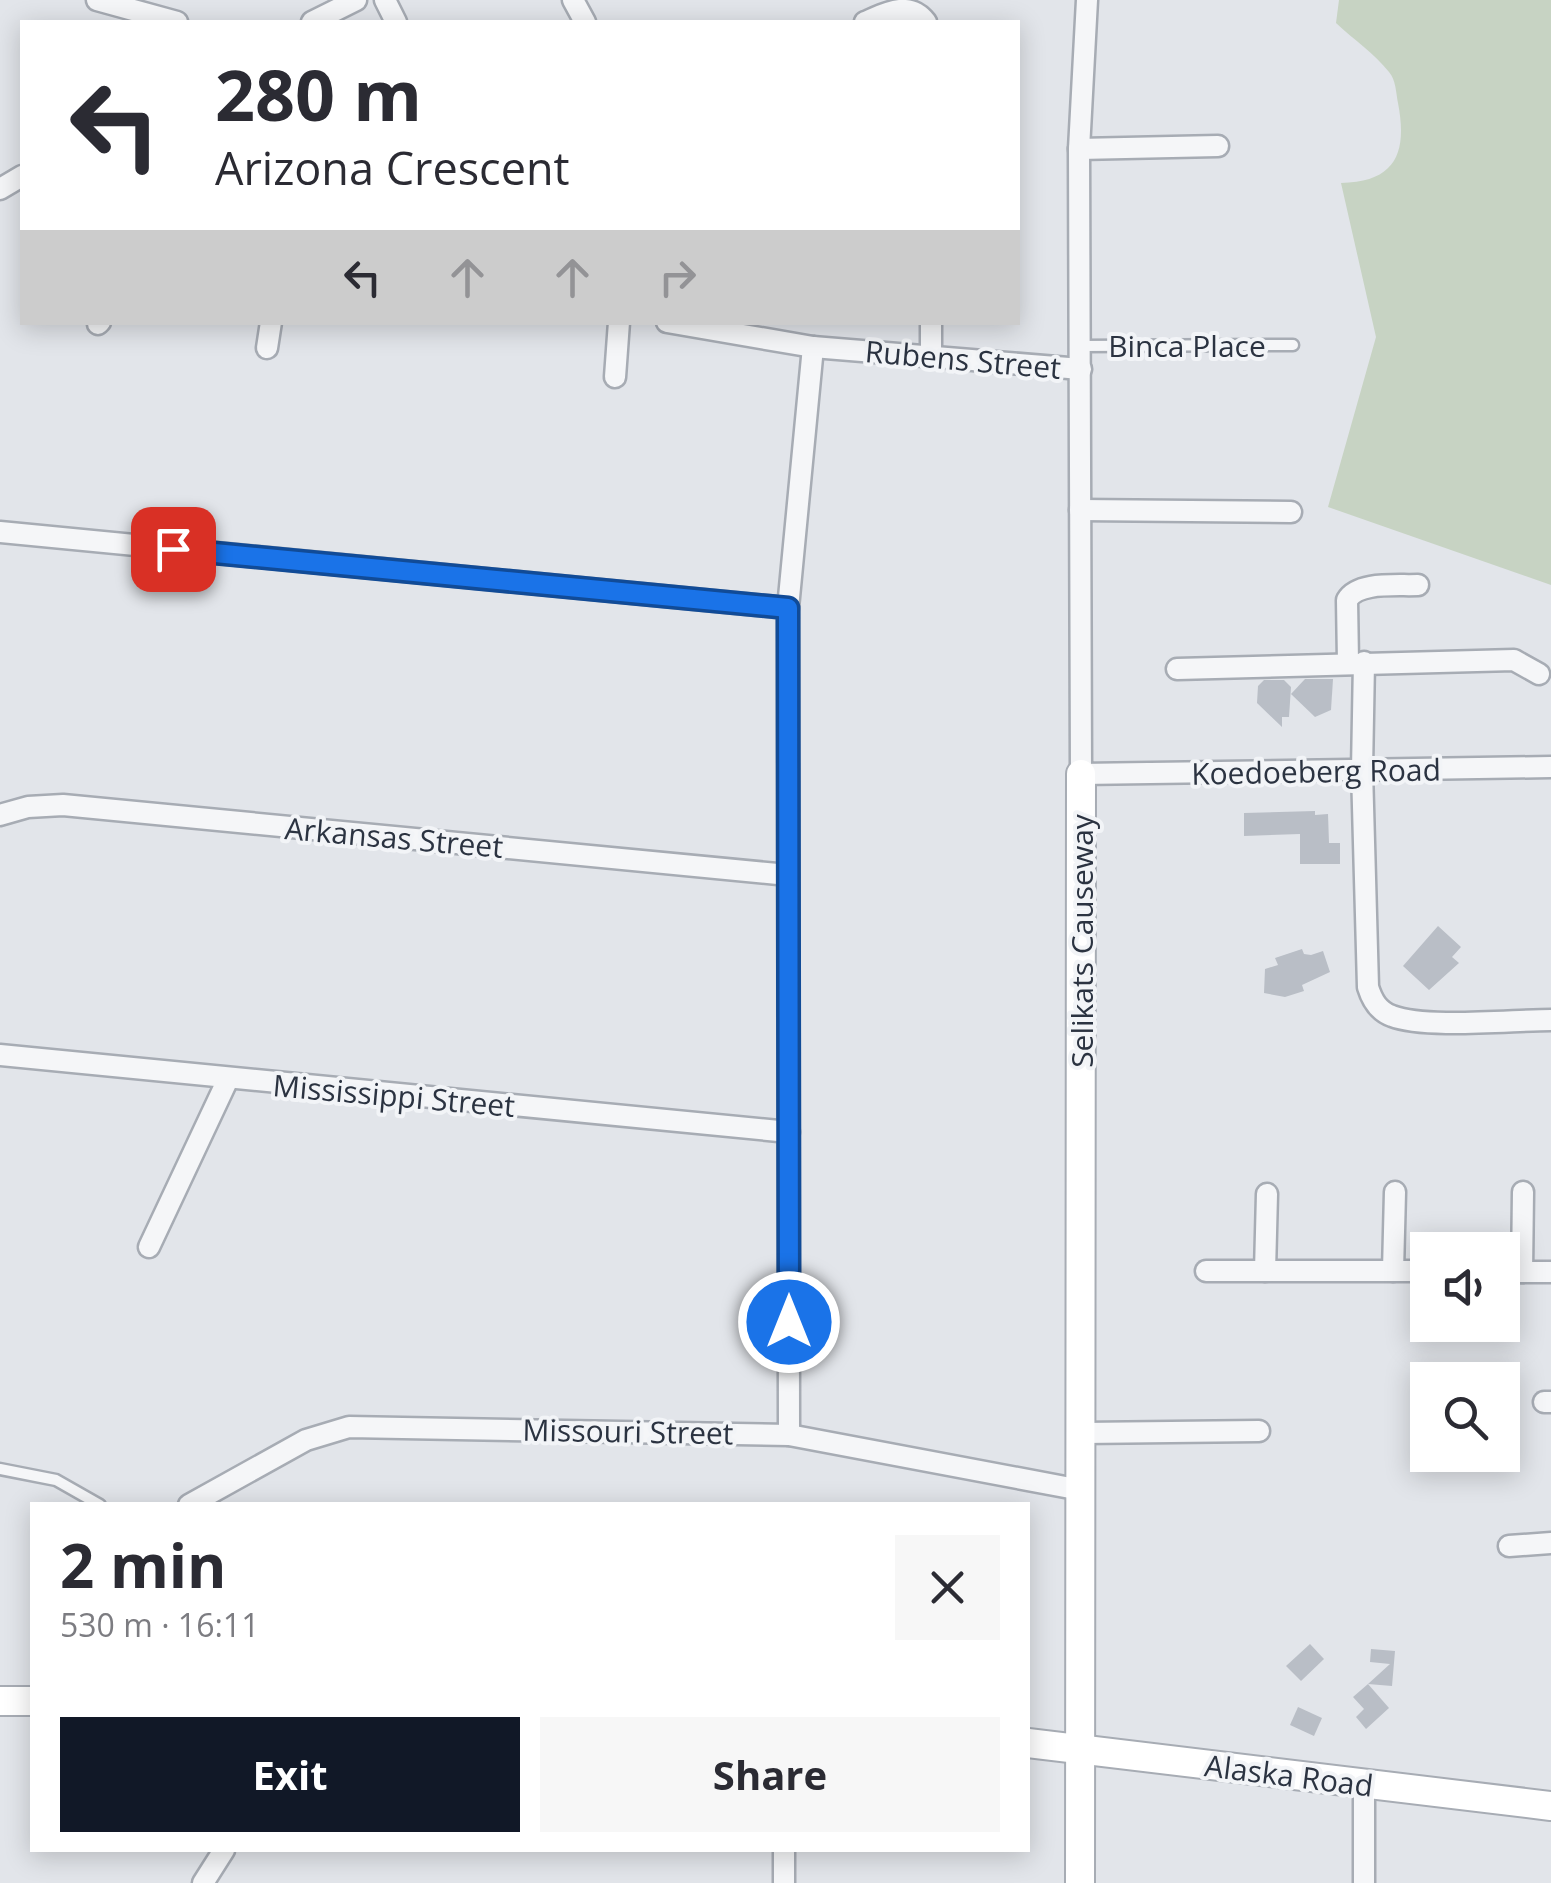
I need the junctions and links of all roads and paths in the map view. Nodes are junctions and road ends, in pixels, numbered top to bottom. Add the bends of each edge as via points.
1 (97, 0) edge
2 (356, 0) edge
3 (1087, 0) edge
4 (170, 20) edge
5 (316, 20) edge
6 (870, 20) edge
7 (924, 20) edge
8 (1218, 146) dead end
9 (1079, 149) junction
10 (271, 325) edge
11 (619, 325) edge
12 (685, 325) edge
13 (931, 325) edge
14 (1293, 345) dead end
15 (1081, 346) junction
16 (813, 347) junction
17 (267, 348) dead end
18 (931, 356) junction
19 (1081, 370) junction
20 (615, 377) dead end
21 (1080, 510) junction
22 (1292, 512) dead end
23 (0, 532) edge
24 (1418, 586) dead end
25 (788, 608) junction
26 (1356, 662) junction
27 (1176, 669) dead end
28 (1539, 674) dead end
29 (1551, 767) edge
30 (1362, 770) junction
31 (1081, 774) junction
32 (0, 815) edge
33 (788, 874) junction
34 (1551, 1020) edge
35 (0, 1055) edge
36 (228, 1079) junction
37 (789, 1132) junction
38 (1395, 1192) dead end
39 (1522, 1192) dead end
40 (1267, 1194) dead end
41 (1517, 1232) edge
42 (149, 1248) dead end
43 (1206, 1271) dead end
44 (1265, 1271) junction
45 (1394, 1271) junction
46 (1410, 1271) edge
47 (1520, 1272) edge
48 (1551, 1272) edge
49 (1260, 1431) dead end
50 (1083, 1433) junction
51 (789, 1435) junction
52 (0, 1469) edge
53 (1081, 1490) junction
54 (95, 1502) edge
55 (194, 1502) edge
56 (1551, 1542) edge
57 (1509, 1546) dead end
58 (0, 1701) edge
59 (30, 1701) edge
60 (1030, 1743) edge
61 (1081, 1749) junction
62 (1364, 1785) junction
63 (1551, 1806) edge
64 (223, 1852) edge
65 (784, 1852) edge
66 (203, 1883) edge
67 (784, 1883) edge
68 (1080, 1883) edge
69 (1364, 1883) edge

1 - 4 street
2 - 5 street
3 - 9 street, Selikats Causeway
6 - 7 street via 900,9
8 - 9 street
9 - 15 street, Selikats Causeway
10 - 17 street
11 - 20 street
12 - 16 street, Rubens Street
13 - 18 street
14 - 15 lane, Binca Place
15 - 19 street, Selikats Causeway
16 - 18 street, Rubens Street
16 - 25 street
18 - 19 street, Rubens Street
19 - 21 street, Selikats Causeway
21 - 22 street
21 - 31 street, Selikats Causeway
23 - 25 street
24 - 26 street via 1351,593
25 - 33 street
26 - 27 street
26 - 28 street via 1514,660
26 - 30 street
29 - 30 street, Koedoeberg Road
30 - 31 street, Koedoeberg Road
30 - 34 street via 1372,999 1407,1020
31 - 50 street, Selikats Causeway
32 - 33 street, Arkansas Street via 63,806
33 - 37 street
35 - 36 street, Mississippi Street
36 - 37 street, Mississippi Street
36 - 42 street
37 - 51 street
38 - 45 street
39 - 41 street
40 - 44 street
43 - 44 street
44 - 45 street
45 - 46 street
47 - 48 street
49 - 50 street
50 - 53 street, Selikats Causeway
51 - 53 street, Missouri Street
51 - 55 street, Missouri Street via 350,1427 306,1440
52 - 54 lane via 56,1480
53 - 61 street, Selikats Causeway
56 - 57 street
58 - 59 street
60 - 61 street, Alaska Road
61 - 62 street, Alaska Road
61 - 68 street, Selikats Causeway
62 - 63 street, Alaska Road
62 - 69 street
64 - 66 street
65 - 67 street

